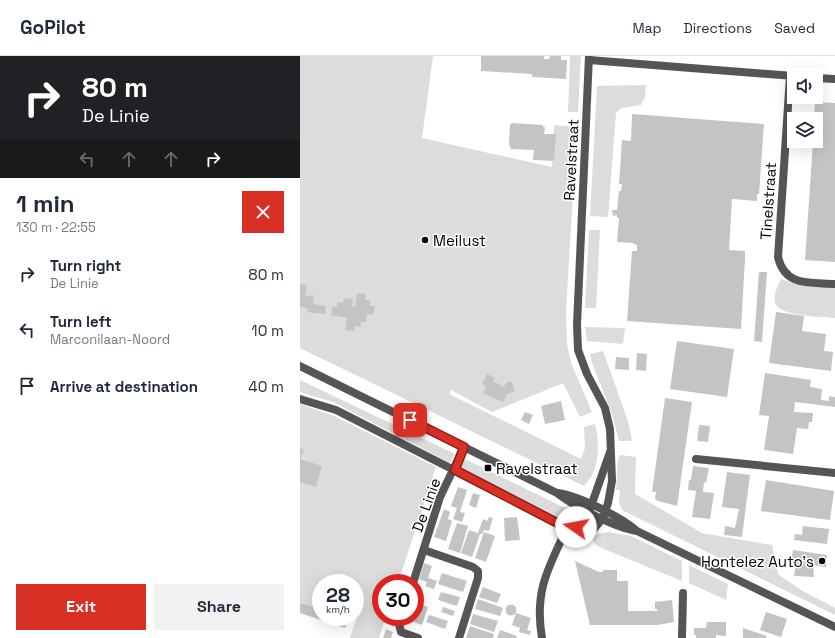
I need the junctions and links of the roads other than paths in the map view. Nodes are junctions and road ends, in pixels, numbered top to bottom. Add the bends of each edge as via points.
1 (589, 58) edge
2 (787, 76) edge
3 (823, 78) edge
4 (835, 79) edge
5 (790, 104) edge
6 (835, 284) edge
7 (300, 366) edge
8 (300, 399) edge
9 (464, 447) junction
10 (610, 452) junction
11 (696, 459) dead end
12 (455, 470) junction
13 (835, 473) edge
14 (590, 509) junction
15 (604, 515) junction
16 (567, 528) junction
17 (424, 550) junction
18 (416, 574) edge
19 (684, 592) dead end
20 (400, 626) edge
21 (835, 627) edge
22 (418, 638) edge
23 (459, 638) edge
24 (542, 638) edge
25 (682, 638) edge

1 - 2 street
1 - 10 street, Ravelstraat via 578,350 605,408 610,429
3 - 4 street
5 - 6 street, Tinelstraat via 778,257 780,268 795,281
7 - 9 street
8 - 12 street via 336,410
9 - 12 street, De Linie
9 - 14 street via 557,493 567,501
10 - 14 street, Ravelstraat
10 - 15 street, Ravelstraat via 612,481
11 - 13 street
12 - 16 street
12 - 17 street, De Linie via 440,497
14 - 15 street
14 - 16 street, Ravelstraat via 579,525
15 - 16 street via 598,526 589,533 582,535
15 - 21 street via 628,524 637,531
16 - 24 street via 541,588 539,608
17 - 18 street, De Linie
17 - 23 street, De Linie via 478,571
19 - 25 street
20 - 22 street via 401,632

